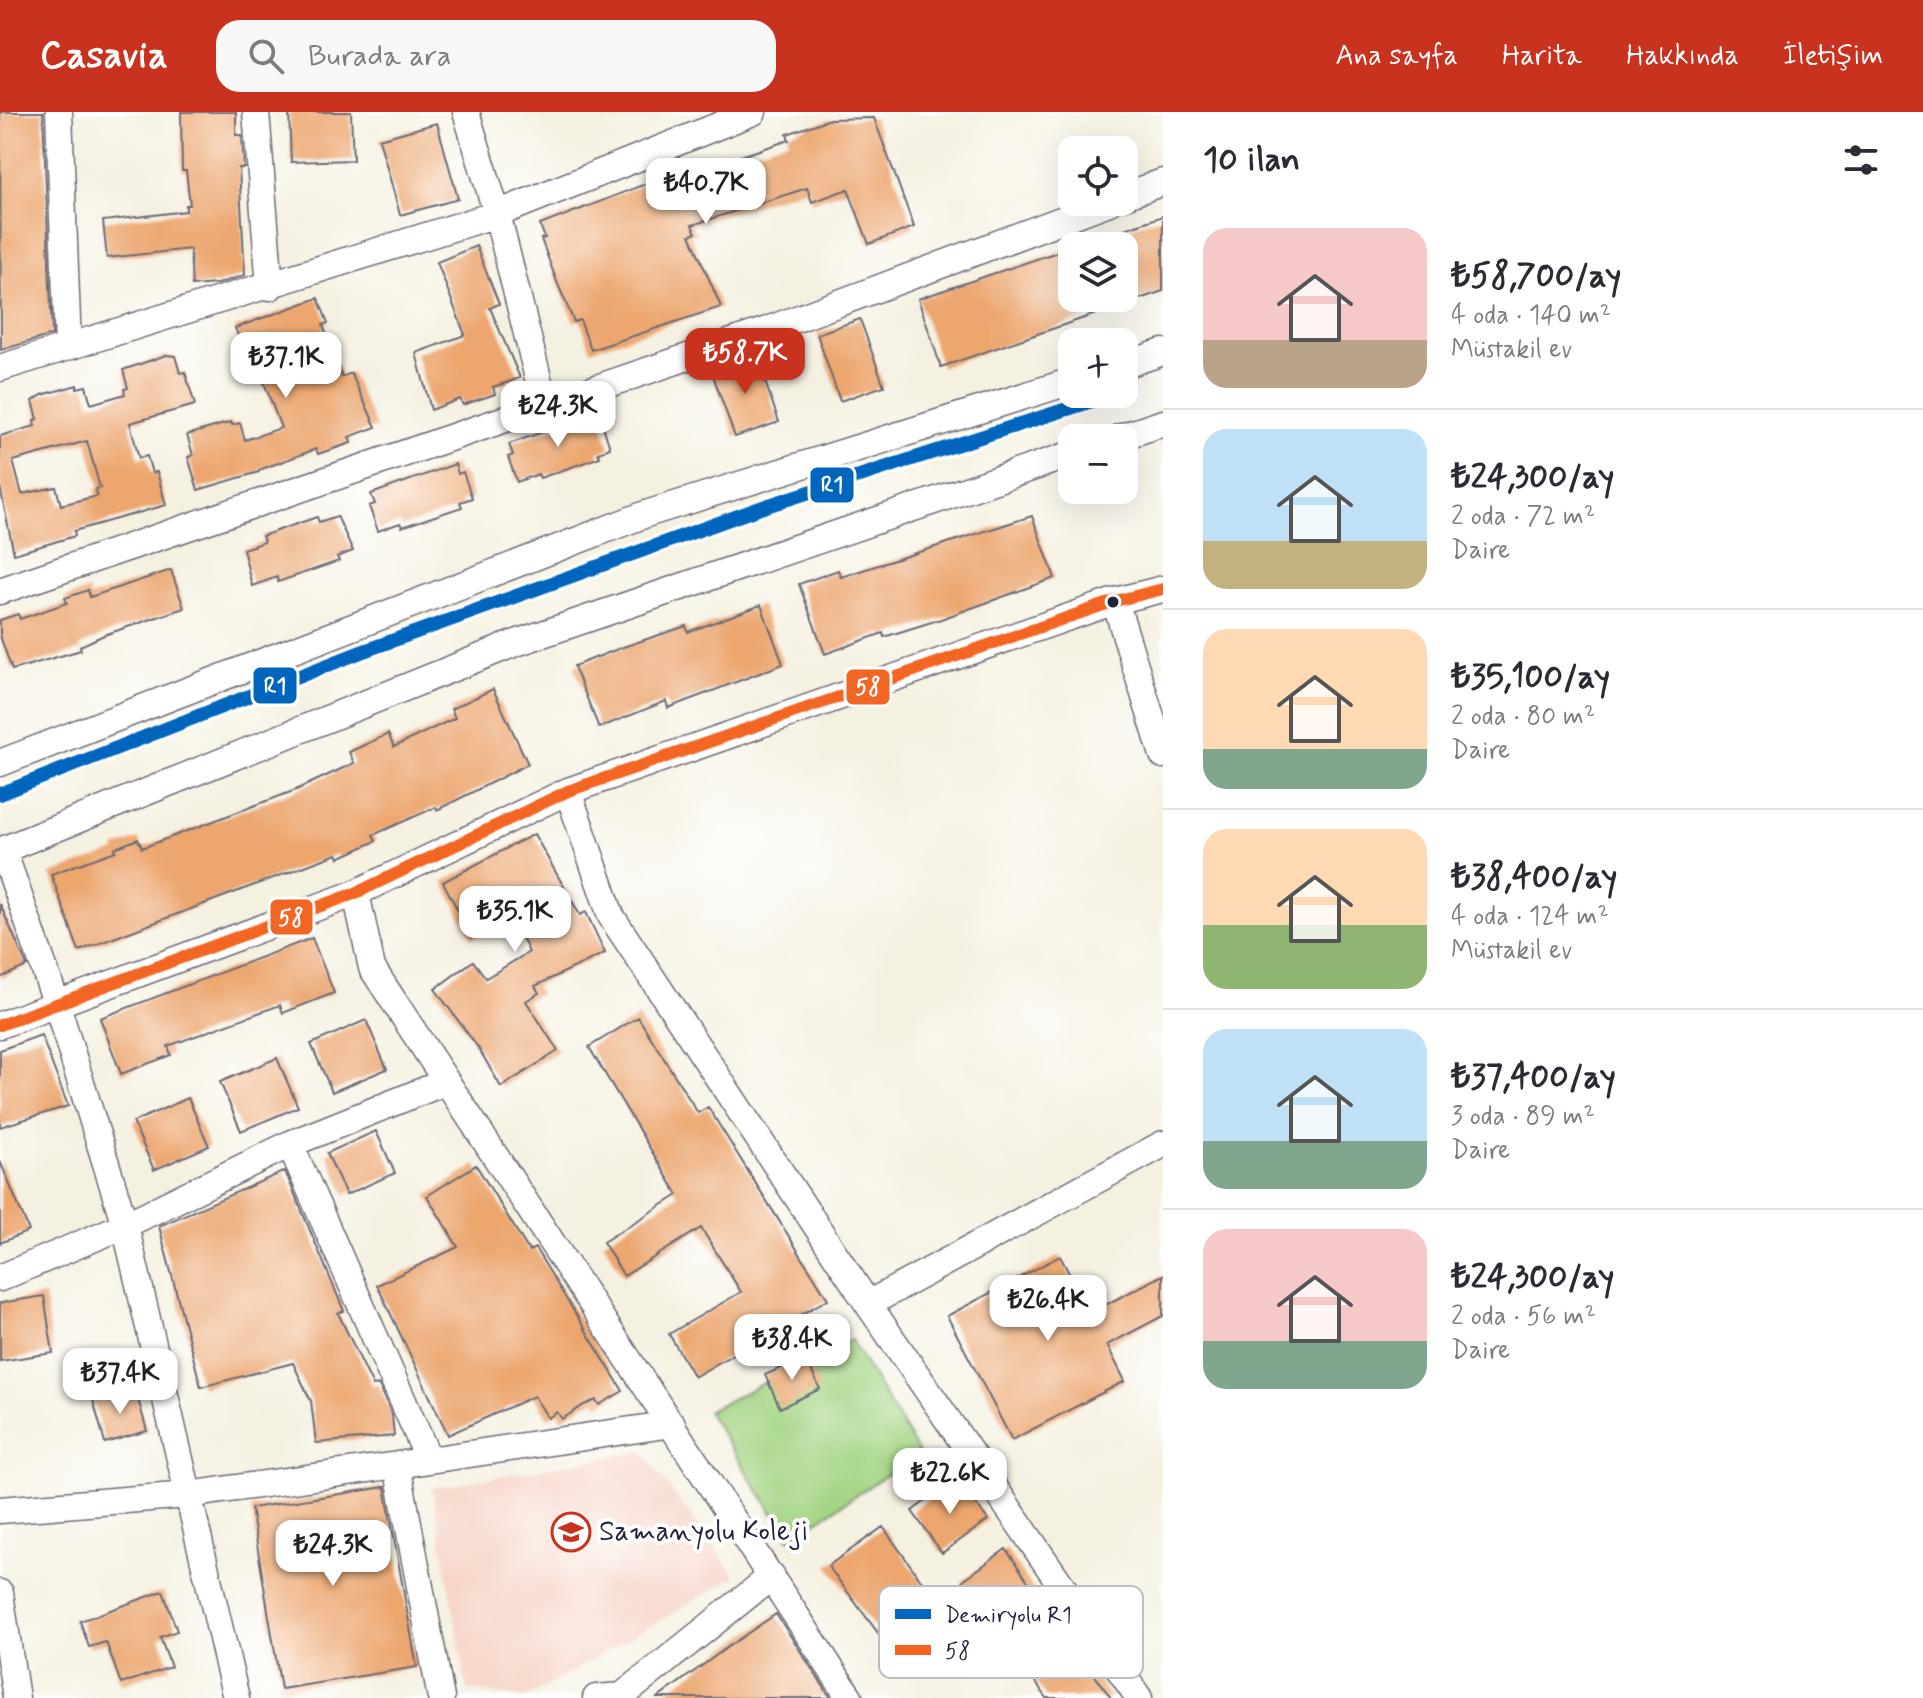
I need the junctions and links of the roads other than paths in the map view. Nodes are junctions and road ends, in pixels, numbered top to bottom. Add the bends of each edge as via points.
1 (59, 112) edge
2 (256, 112) edge
3 (466, 112) edge
4 (753, 112) edge
5 (1163, 182) edge
6 (1138, 191) edge
7 (497, 214) junction
8 (1072, 216) edge
9 (270, 287) junction
10 (68, 347) junction
11 (1163, 352) edge
12 (1138, 360) edge
13 (0, 368) edge
14 (1058, 385) edge
15 (545, 406) junction
16 (1163, 423) edge
17 (1138, 431) edge
18 (1058, 459) edge
19 (1163, 589) edge
20 (0, 591) edge
21 (1115, 601) junction
22 (1163, 755) edge
23 (0, 763) edge
24 (568, 791) junction
25 (1, 851) edge
26 (356, 893) junction
27 (56, 1002) junction
28 (0, 1025) edge
29 (445, 1082) junction
30 (290, 1144) junction
31 (1163, 1144) edge
32 (125, 1225) junction
33 (0, 1278) edge
34 (868, 1304) junction
35 (672, 1424) junction
36 (429, 1460) junction
37 (397, 1465) junction
38 (188, 1495) junction
39 (0, 1510) edge
40 (772, 1576) junction
41 (1062, 1586) edge
42 (0, 1593) edge
43 (1125, 1678) edge
44 (622, 1697) edge
45 (16, 1698) edge
46 (236, 1698) edge
47 (441, 1698) edge
48 (596, 1698) edge
49 (850, 1698) edge
50 (1139, 1698) edge

1 - 10 street
2 - 9 street
3 - 7 street
4 - 7 street
5 - 6 street
7 - 9 street
7 - 15 street
8 - 15 street
9 - 10 street
10 - 13 street
11 - 12 street
14 - 23 street via 646,514
15 - 20 street
16 - 17 street
18 - 25 street via 513,644
19 - 21 street
21 - 22 street
21 - 24 street
24 - 26 street
24 - 34 street via 611,916
25 - 27 street
26 - 27 street
26 - 29 street via 372,968
27 - 28 street
27 - 32 street
29 - 30 street
29 - 35 street
30 - 32 street
30 - 36 street
31 - 34 street
32 - 33 street
32 - 38 street
34 - 41 street
35 - 36 street
35 - 40 street
36 - 37 street
37 - 38 street
37 - 47 street
38 - 39 street
38 - 46 street
40 - 44 street
40 - 49 street
42 - 45 street
43 - 50 street
44 - 48 street

